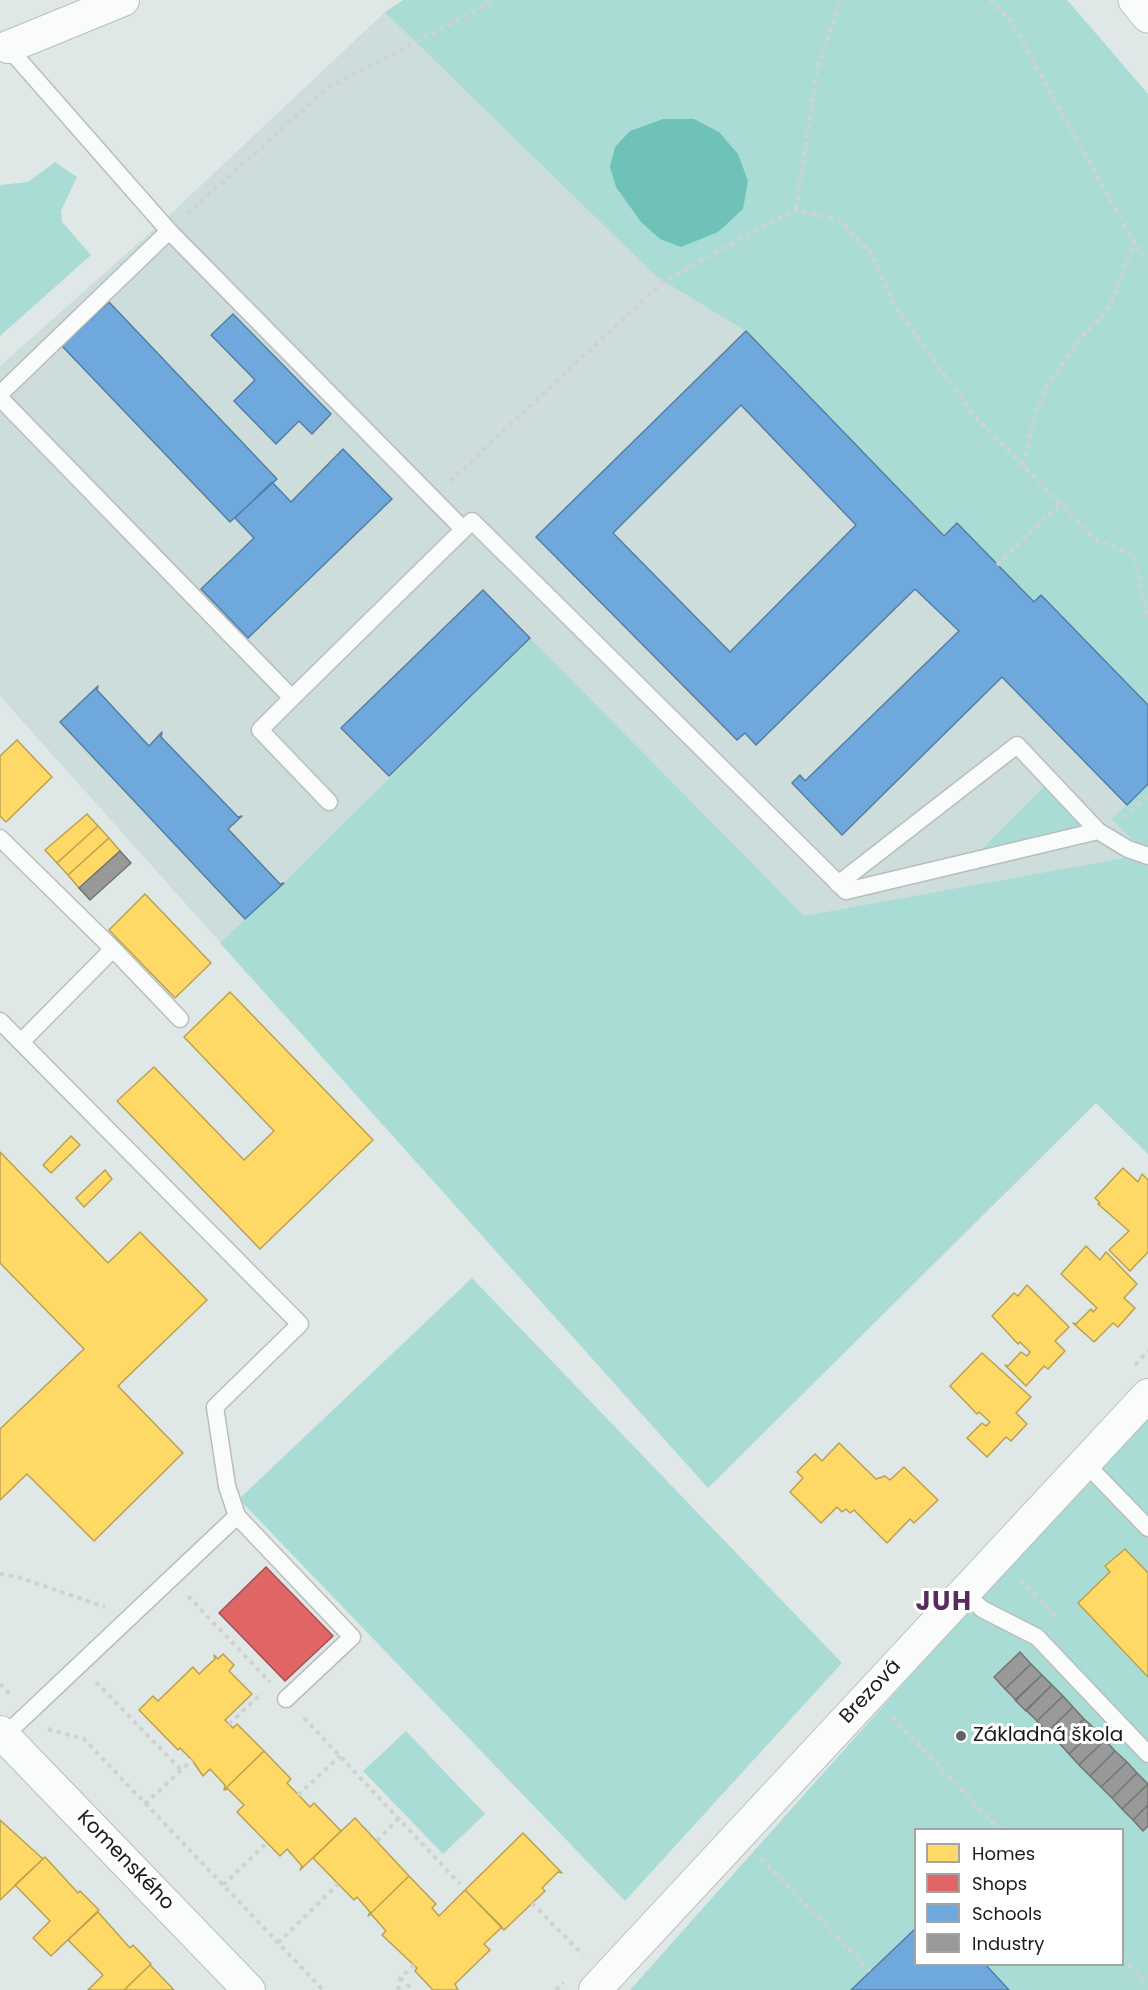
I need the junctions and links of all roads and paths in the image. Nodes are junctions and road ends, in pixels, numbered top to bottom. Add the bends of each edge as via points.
1 (123, 0) edge
2 (495, 0) edge
3 (841, 0) edge
4 (990, 0) edge
5 (1135, 0) edge
6 (1148, 16) edge
7 (4, 43) edge
8 (796, 209) junction
9 (169, 231) junction
10 (1134, 242) junction
11 (1148, 261) edge
12 (0, 396) edge
13 (1023, 466) junction
14 (432, 498) junction
15 (1060, 504) junction
16 (463, 529) junction
17 (997, 565) dead end
18 (1148, 618) edge
19 (292, 698) junction
20 (329, 802) dead end
21 (1098, 831) junction
22 (0, 838) edge
23 (1148, 856) edge
24 (838, 884) junction
25 (113, 949) junction
26 (180, 1019) dead end
27 (0, 1020) edge
28 (21, 1042) junction
29 (1148, 1395) edge
30 (1085, 1463) junction
31 (237, 1516) junction
32 (1148, 1528) edge
33 (0, 1574) edge
34 (171, 1578) junction
35 (965, 1593) junction
36 (131, 1616) junction
37 (80, 1664) junction
38 (0, 1684) edge
39 (271, 1684) junction
40 (286, 1699) junction
41 (887, 1712) dead end
42 (28, 1713) junction
43 (229, 1724) dead end
44 (2, 1734) edge
45 (1148, 1754) edge
46 (340, 1756) junction
47 (192, 1760) dead end
48 (181, 1770) junction
49 (298, 1795) dead end
50 (145, 1804) junction
51 (399, 1818) junction
52 (998, 1828) edge
53 (376, 1841) dead end
54 (267, 1844) dead end
55 (757, 1854) dead end
56 (338, 1884) dead end
57 (460, 1884) dead end
58 (223, 1885) junction
59 (532, 1903) dead end
60 (278, 1943) junction
61 (586, 1957) dead end
62 (1124, 1960) edge
63 (414, 1965) dead end
64 (870, 1971) dead end
65 (400, 1978) junction
66 (1148, 1984) edge
67 (249, 1990) edge
68 (323, 1990) edge
69 (398, 1990) edge
70 (413, 1990) edge
71 (595, 1990) edge

1 - 7 street
2 - 9 path via 328,88
3 - 8 path via 817,69
4 - 10 path via 1010,20
5 - 6 main road
7 - 9 lane
8 - 13 path via 841,221 871,253 894,305 973,416
8 - 14 path via 664,281
9 - 12 lane
9 - 14 lane
10 - 11 path
10 - 13 path via 1112,301 1065,358 1044,391
12 - 19 lane
13 - 15 path
14 - 16 lane
15 - 17 path
15 - 18 path via 1096,540 1134,555
16 - 19 lane
16 - 24 lane via 472,520
19 - 20 lane via 260,730
21 - 23 lane
21 - 24 lane via 846,891
21 - 24 lane via 1017,745
22 - 25 lane
25 - 26 lane
25 - 28 lane
27 - 28 lane
28 - 31 lane via 300,1324 215,1407 227,1486
29 - 30 street, Brezová
30 - 32 lane
30 - 35 street, Brezová
31 - 34 lane
31 - 40 lane via 351,1637
33 - 36 path
34 - 36 lane
34 - 39 path
35 - 45 lane via 982,1609 1037,1637
35 - 71 street, Brezová
36 - 37 lane
37 - 42 lane
37 - 48 path
38 - 42 path
39 - 40 path
39 - 43 path
40 - 46 path
41 - 52 path
42 - 44 lane
42 - 50 path via 40,1726 84,1739
44 - 67 street, Komenského
46 - 49 path
46 - 51 path
47 - 48 path
48 - 50 path
50 - 58 path
51 - 53 path
51 - 57 path
54 - 58 path
55 - 64 path
56 - 60 path
58 - 60 path
59 - 61 path
60 - 68 path
62 - 66 path
63 - 65 path
65 - 69 path
65 - 70 path

